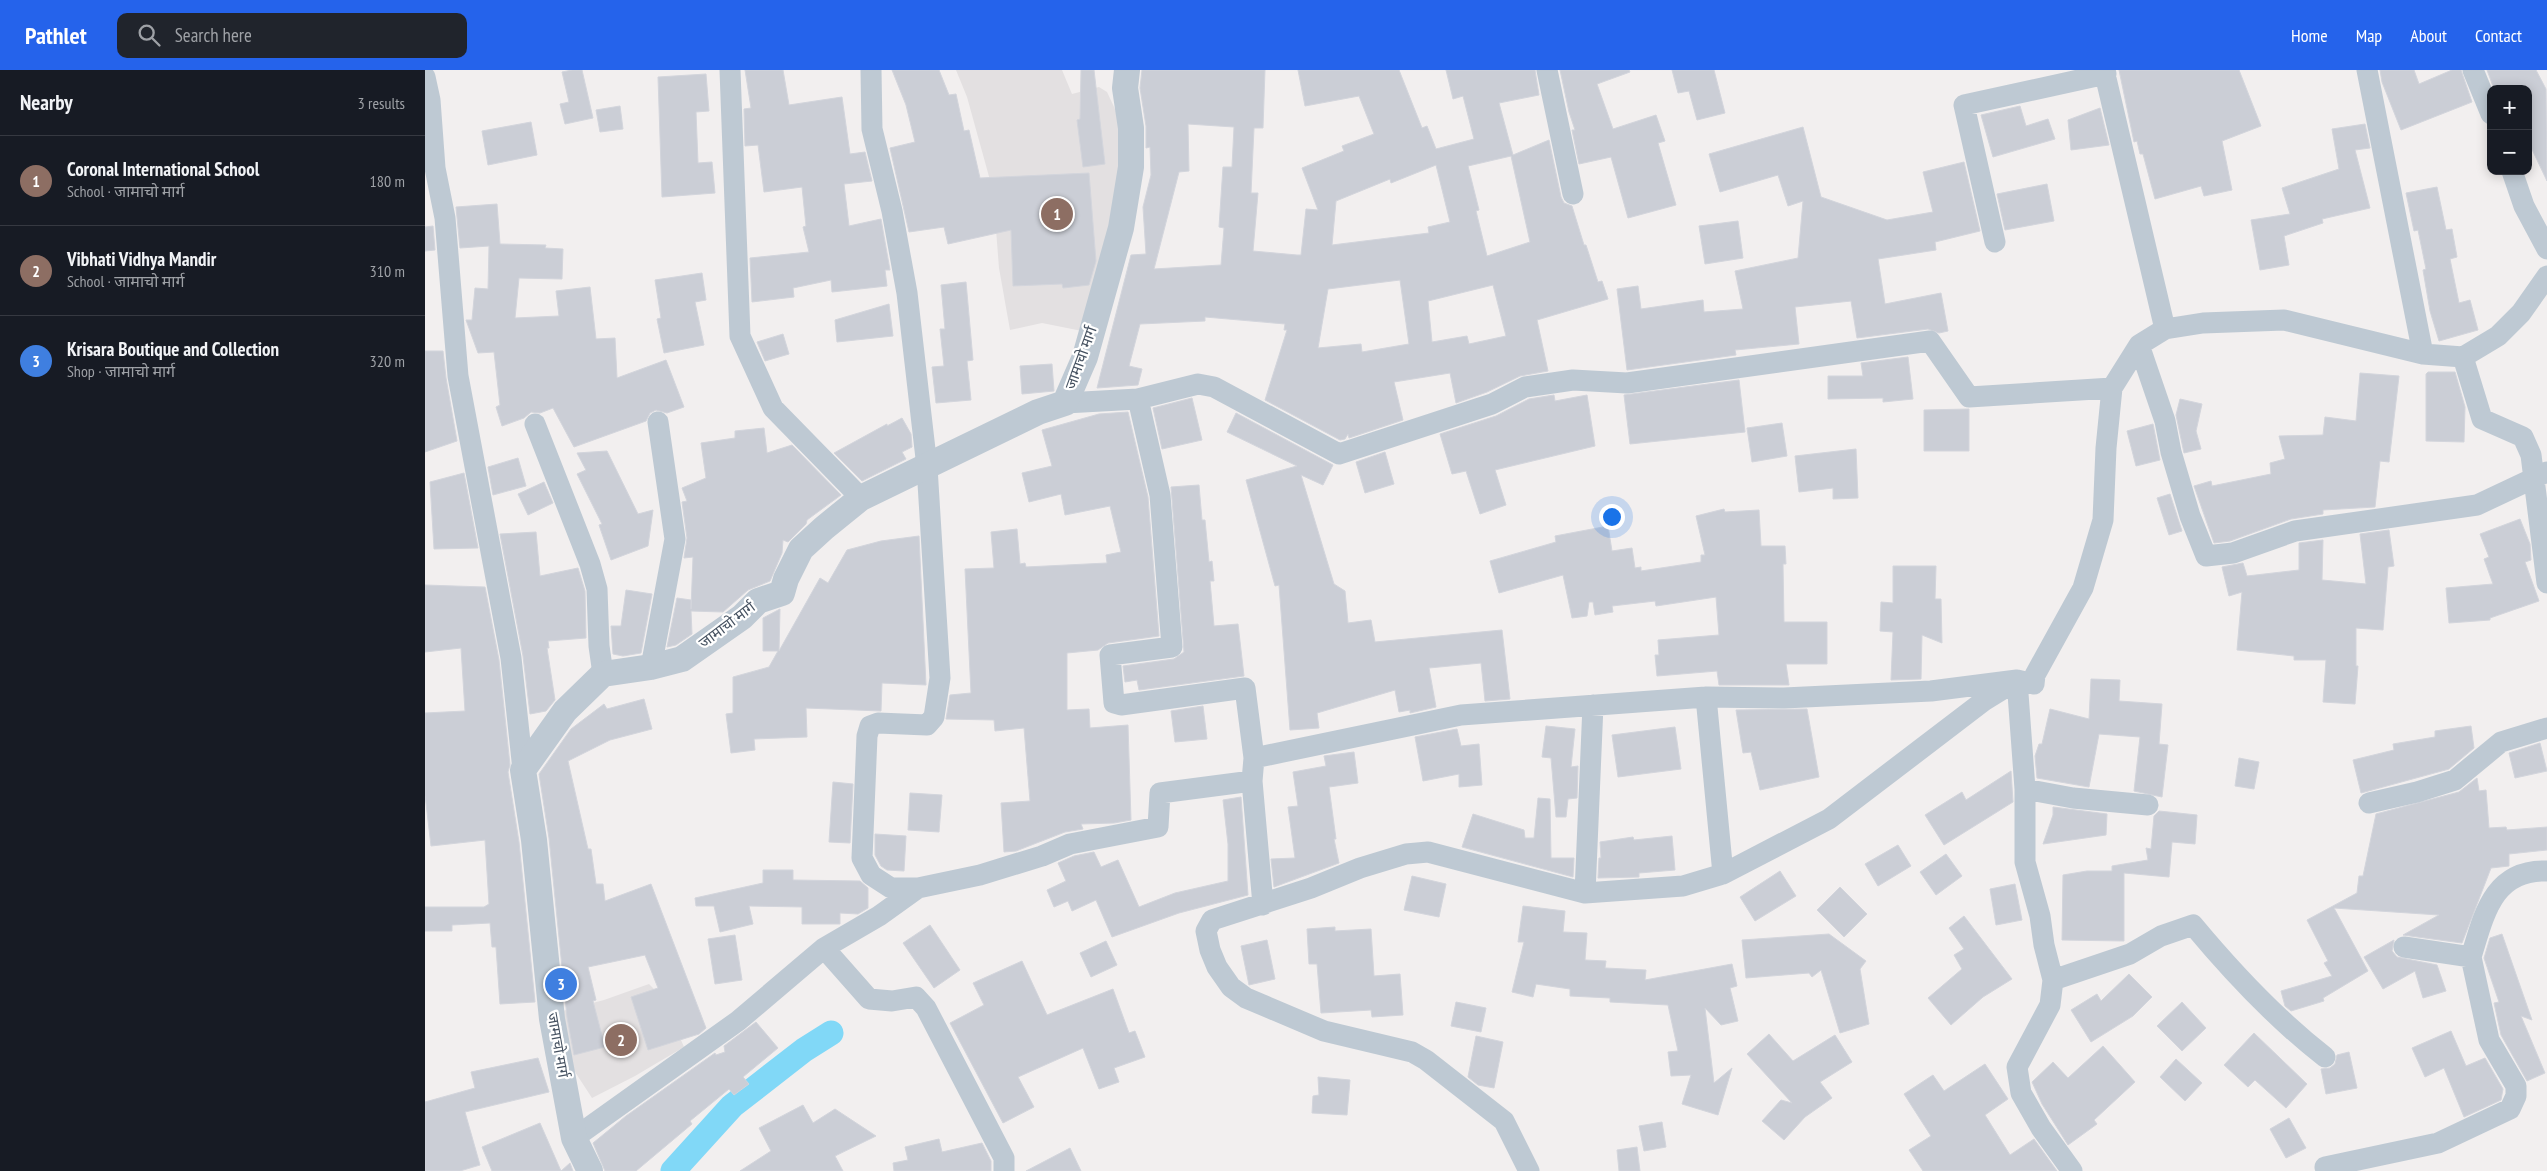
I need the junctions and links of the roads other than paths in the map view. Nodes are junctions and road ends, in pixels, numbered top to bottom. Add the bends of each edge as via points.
1 (730, 70) edge
2 (871, 70) edge
3 (1127, 70) edge
4 (1547, 70) edge
5 (2367, 70) edge
6 (2473, 70) edge
7 (2105, 72) edge
8 (425, 76) edge
9 (2487, 104) edge
10 (430, 169) edge
11 (2513, 175) edge
12 (1573, 194) dead end
13 (1995, 242) dead end
14 (2547, 249) edge
15 (2547, 276) edge
16 (2165, 330) junction
17 (2139, 345) junction
18 (2423, 354) junction
19 (2463, 357) junction
20 (2112, 388) junction
21 (1138, 399) junction
22 (1065, 403) junction
23 (658, 422) dead end
24 (535, 424) dead end
25 (927, 468) junction
26 (2541, 474) edge
27 (861, 498) junction
28 (2547, 583) edge
29 (651, 667) junction
30 (603, 674) junction
31 (2017, 680) junction
32 (1707, 697) junction
33 (1593, 705) junction
34 (2547, 728) edge
35 (1254, 758) junction
36 (523, 770) junction
37 (1252, 781) junction
38 (2025, 789) junction
39 (2369, 803) dead end
40 (2148, 805) dead end
41 (2547, 871) edge
42 (1723, 874) junction
43 (918, 888) junction
44 (1585, 894) junction
45 (1263, 905) junction
46 (2404, 947) dead end
47 (824, 948) junction
48 (2471, 958) junction
49 (2053, 980) junction
50 (2325, 1057) dead end
51 (574, 1138) junction
52 (2325, 1167) dead end
53 (590, 1171) edge
54 (1004, 1171) edge
55 (1529, 1171) edge
56 (2072, 1171) edge

1 - 27 street via 741,336 773,408
2 - 25 street via 872,129 907,293
3 - 22 street, जामाचो मार्ग via 1125,88 1131,128 1131,168 1121,228 1085,357
4 - 12 street
5 - 18 street
6 - 9 street
7 - 13 street via 1964,105
7 - 16 street
8 - 10 street via 430,100
10 - 36 street via 445,218 459,376 511,658
11 - 14 street via 2524,206
15 - 19 street via 2521,313 2498,336
16 - 17 street
16 - 18 street via 2203,323 2284,320
17 - 20 street
17 - 26 street via 2165,421 2190,516 2206,556 2233,553 2295,531 2477,505
18 - 19 street
19 - 26 street via 2481,419 2523,437
20 - 21 street via 1969,397 1930,341 1627,383 1573,380 1525,387 1492,404 1339,454 1214,388 1198,384
20 - 31 street via 2103,520 2083,588 2035,675 2035,684
21 - 22 street
21 - 35 street via 1160,494 1171,647 1110,655 1114,703 1121,705 1245,688
22 - 25 street, जामाचो मार्ग via 1038,412
23 - 29 street via 675,539
24 - 30 street via 597,589
25 - 27 street, जामाचो मार्ग
25 - 43 street via 940,678 934,717 927,724 877,723 870,726 862,858 871,875 891,888
26 - 28 street
27 - 29 street, जामाचो मार्ग via 801,549 782,593 757,601 742,617 682,659
29 - 30 street, जामाचो मार्ग
30 - 36 street via 565,711
31 - 32 street via 1931,691 1784,698
31 - 38 street
31 - 42 street via 1985,700 1829,819
32 - 33 street
32 - 42 street
33 - 35 street via 1461,715
33 - 44 street
34 - 39 street via 2501,742 2455,780
35 - 37 street
36 - 51 street, जामाचो मार्ग via 534,840 552,1020
37 - 43 street via 1160,793 1158,828 1070,844 980,875
37 - 45 street
38 - 40 street via 2073,798
38 - 49 street via 2025,862
41 - 48 street via 2510,878 2493,897
42 - 44 street via 1683,886
43 - 47 street via 879,916
44 - 45 street via 1427,852 1406,854 1360,868
45 - 55 street via 1212,920 1206,931 1213,959 1231,987 1246,998 1324,1031 1412,1052 1426,1060 1504,1122
46 - 48 street
47 - 51 street via 739,1021
47 - 54 street via 869,999 891,1001 916,997 926,1008 1005,1158
48 - 52 street via 2489,1040 2516,1086 2516,1096 2510,1109 2438,1143
49 - 50 street via 2130,954 2161,936 2193,925 2229,968 2300,1038
49 - 56 street via 2050,1004 2017,1067 2021,1093
51 - 53 street, जामाचो मार्ग

